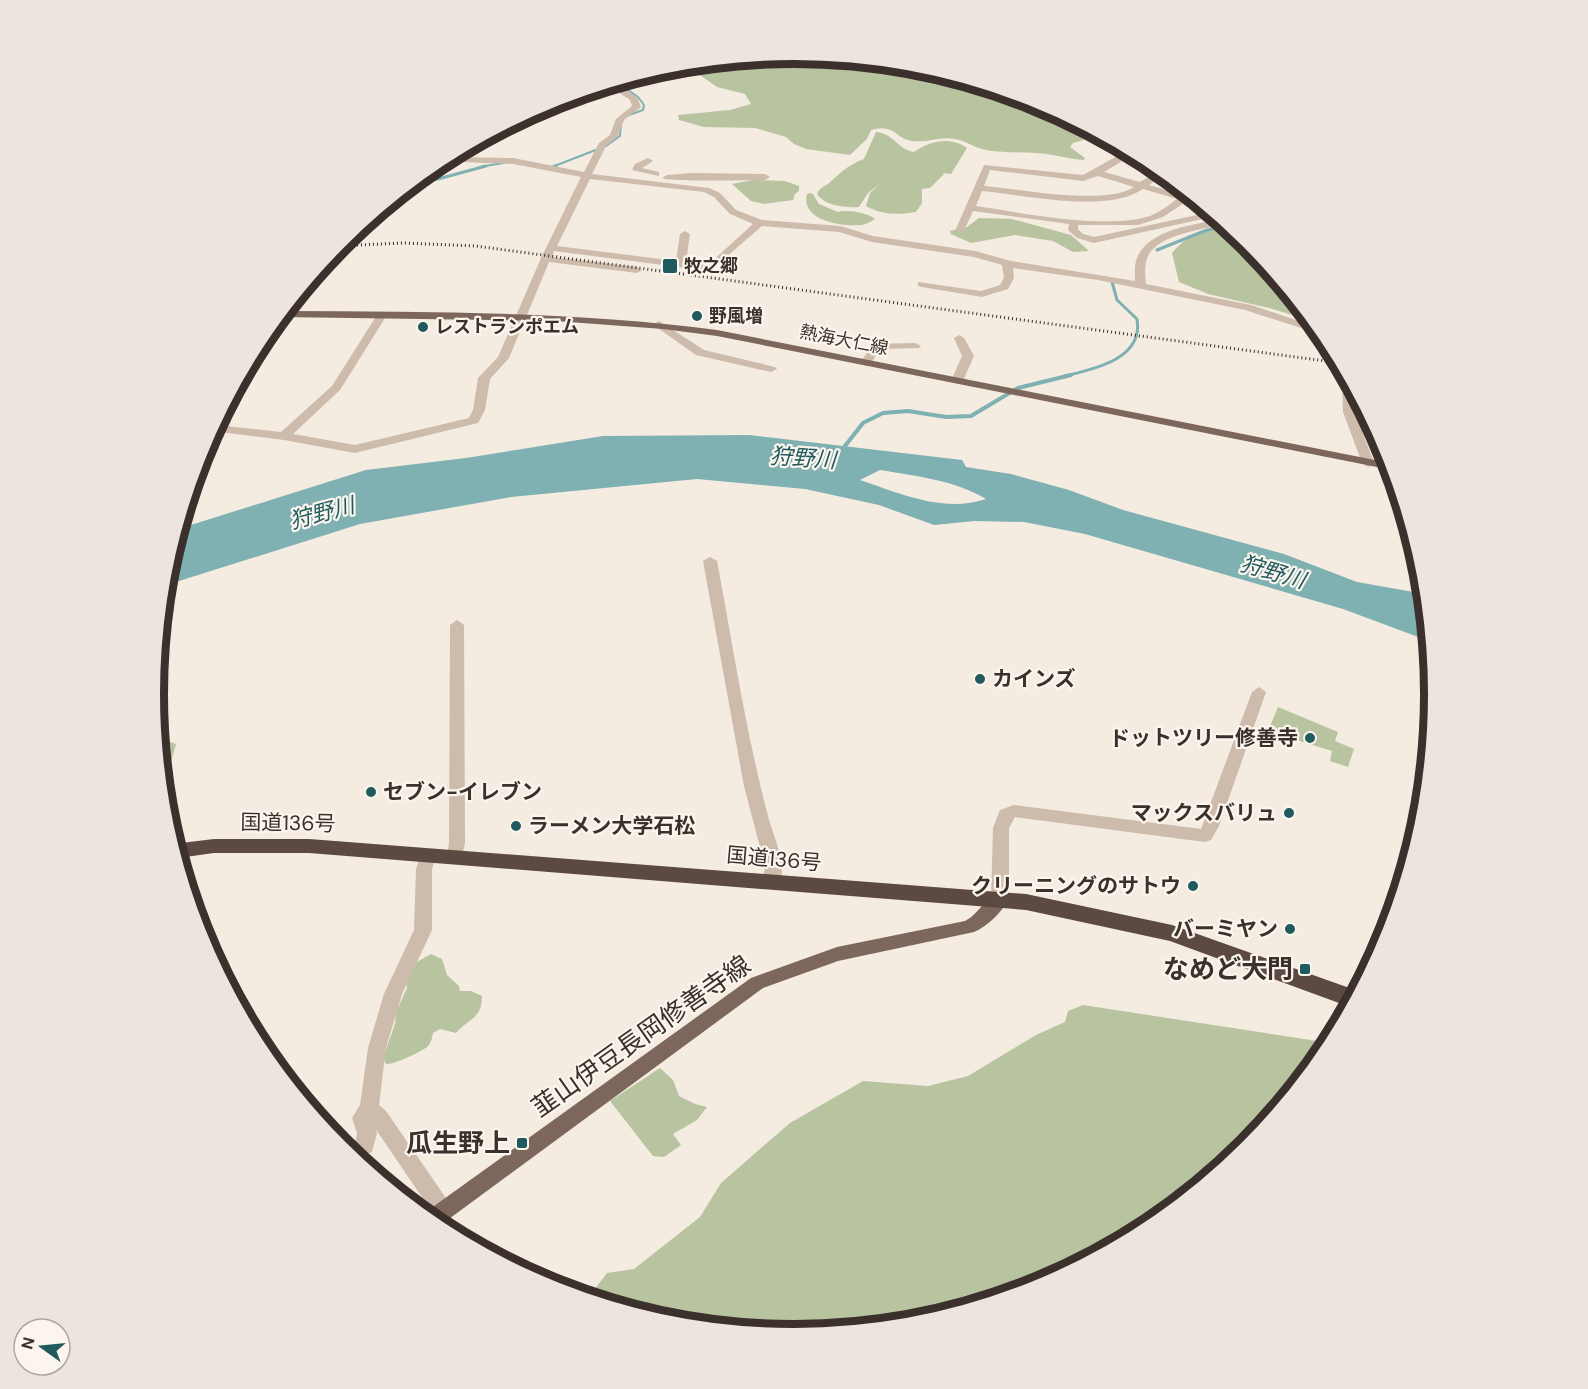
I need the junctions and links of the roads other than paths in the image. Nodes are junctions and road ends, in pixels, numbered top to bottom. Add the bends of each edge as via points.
1 (620, 89) edge
2 (1122, 157) edge
3 (462, 160) edge
4 (648, 161) dead end
5 (1097, 172) junction
6 (588, 176) junction
7 (677, 177) junction
8 (765, 177) dead end
9 (1153, 178) edge
10 (631, 181) junction
11 (1142, 185) junction
12 (978, 188) junction
13 (1175, 193) edge
14 (1183, 199) edge
15 (970, 208) junction
16 (1204, 216) edge
17 (1074, 221) junction
18 (760, 223) junction
19 (1211, 223) edge
20 (960, 231) dead end
21 (685, 234) dead end
22 (551, 248) junction
23 (546, 259) junction
24 (1007, 263) junction
25 (680, 265) junction
26 (637, 270) dead end
27 (922, 284) dead end
28 (1141, 285) junction
29 (292, 314) edge
30 (382, 315) junction
31 (521, 318) junction
32 (1283, 318) junction
33 (1301, 321) edge
34 (659, 324) junction
35 (1305, 326) edge
36 (959, 338) dead end
37 (915, 346) dead end
38 (866, 363) junction
39 (771, 369) dead end
40 (957, 381) junction
41 (1352, 403) edge
42 (223, 429) edge
43 (284, 436) junction
44 (1368, 463) junction
45 (1381, 465) edge
46 (710, 561) dead end
47 (457, 625) dead end
48 (1259, 692) dead end
49 (183, 850) edge
50 (428, 855) junction
51 (455, 857) junction
52 (772, 882) junction
53 (1000, 899) junction
54 (1347, 996) edge
55 (369, 1108) junction
56 (364, 1146) dead end
57 (432, 1210) edge
58 (439, 1214) edge

1 - 6 street via 637,106 615,123 615,134 602,145
2 - 5 street
3 - 6 street via 513,161
4 - 7 street via 637,170
5 - 11 street
5 - 12 street via 1073,178 987,168
6 - 10 street
6 - 22 street
7 - 8 street
7 - 10 street
9 - 11 street
10 - 18 street via 711,192 734,212
11 - 12 street via 1122,196 1100,200
11 - 13 street
12 - 15 street
14 - 17 street via 1154,218 1140,222 1112,225
15 - 17 street
15 - 20 street
16 - 17 street via 1100,240 1076,234 1072,230
18 - 24 street via 840,229 872,239
18 - 25 street via 714,266
19 - 28 street via 1154,243 1143,257
21 - 25 street
22 - 23 street
22 - 25 street
23 - 26 street
23 - 31 street
24 - 27 street via 1009,278 1004,287 986,294
24 - 28 street
28 - 32 street
29 - 30 main road, 熱海大仁線
30 - 31 main road, 熱海大仁線
30 - 43 street via 336,388
31 - 34 main road, 熱海大仁線
31 - 43 street via 503,358 484,378 474,420 355,448
32 - 33 street
32 - 35 street
34 - 38 main road, 熱海大仁線
34 - 39 street via 700,353
36 - 40 street via 968,356
37 - 38 street via 877,346
38 - 40 main road, 熱海大仁線
40 - 44 main road, 熱海大仁線
41 - 44 street via 1348,412
42 - 43 street
44 - 45 main road, 熱海大仁線
46 - 52 street via 750,776 772,866
47 - 51 street
48 - 53 street via 1205,836 1014,810 1006,814 1001,828
49 - 50 highway, 国道136号 via 264,845
50 - 51 highway, 国道136号
50 - 55 street via 424,869 423,930 393,994 377,1048
51 - 52 highway, 国道136号
52 - 53 highway, 国道136号
53 - 54 highway, 国道136号 via 1172,933
53 - 58 main road, 韮山伊豆長岡修善寺線 via 979,922 968,927 837,954 757,982
55 - 56 street via 362,1118 367,1133
55 - 57 street via 379,1117

